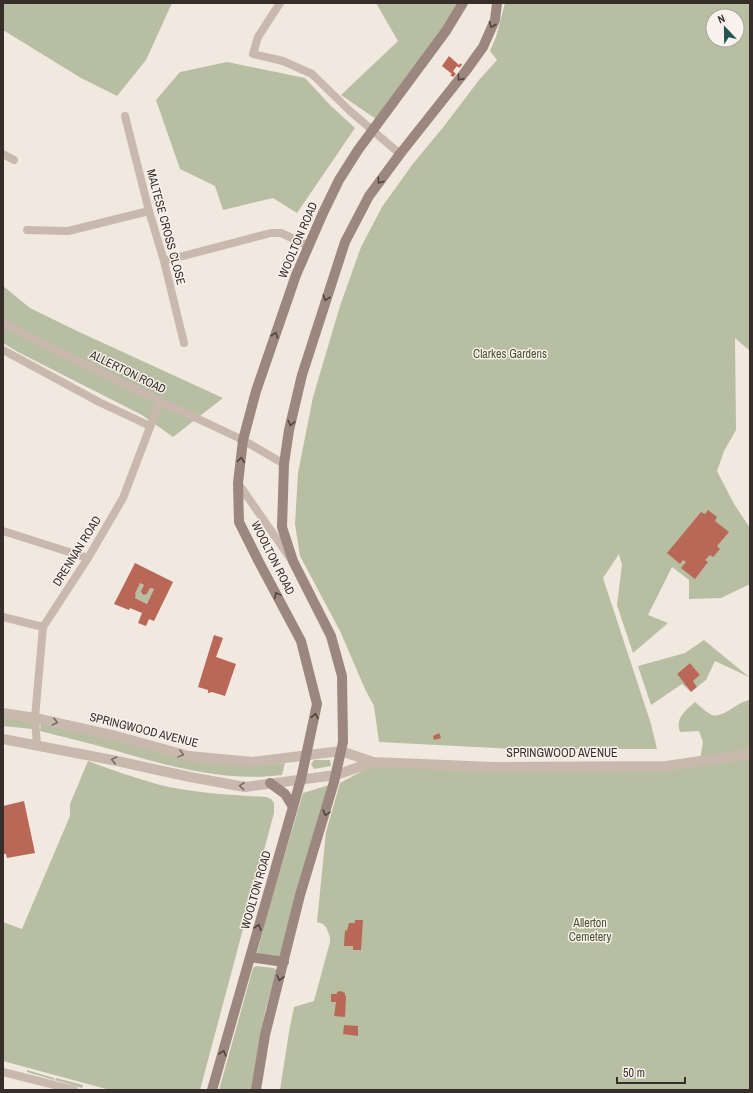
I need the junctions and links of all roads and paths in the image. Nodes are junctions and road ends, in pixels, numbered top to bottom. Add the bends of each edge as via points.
1 (280, 3) edge
2 (463, 3) edge
3 (497, 3) edge
4 (125, 116) dead end
5 (373, 131) junction
6 (3, 154) edge
7 (400, 154) junction
8 (14, 160) dead end
9 (149, 211) junction
10 (27, 230) dead end
11 (309, 246) junction
12 (164, 261) junction
13 (3, 323) edge
14 (184, 343) dead end
15 (3, 350) edge
16 (160, 401) junction
17 (150, 426) junction
18 (244, 440) junction
19 (284, 464) junction
20 (238, 483) junction
21 (3, 531) edge
22 (88, 558) junction
23 (293, 561) junction
24 (3, 617) edge
25 (43, 627) junction
26 (3, 713) edge
27 (35, 718) junction
28 (3, 739) edge
29 (37, 745) junction
30 (341, 751) junction
31 (307, 754) junction
32 (750, 754) edge
33 (373, 762) junction
34 (336, 775) junction
35 (301, 778) junction
36 (270, 783) junction
37 (293, 807) junction
38 (250, 957) junction
39 (284, 962) junction
40 (3, 1072) edge
41 (74, 1090) edge
42 (212, 1090) edge
43 (256, 1090) edge

1 - 5 street via 258,37 253,54 283,61 312,74
2 - 5 main road, WOOLTON ROAD via 446,31
3 -> 7 main road, WOOLTON ROAD via 495,20 483,46
4 - 9 street, MALTESE CROSS CLOSE
5 - 7 street
5 - 11 main road, WOOLTON ROAD via 339,180
6 - 8 street
7 -> 19 main road, WOOLTON ROAD via 369,196 346,242 302,375
9 - 10 street via 68,231
9 - 12 street, MALTESE CROSS CLOSE
11 - 12 street via 281,233 271,233
18 -> 11 main road, WOOLTON ROAD via 256,391 296,275
12 - 14 street, MALTESE CROSS CLOSE
13 - 16 street, ALLERTON ROAD
15 - 17 street via 99,402
16 - 17 street, DRENNAN ROAD
16 - 18 street, ALLERTON ROAD
17 - 22 street, DRENNAN ROAD via 123,498
18 - 19 street, ALLERTON ROAD
20 -> 18 main road, WOOLTON ROAD
19 - 23 main road, WOOLTON ROAD via 282,527
20 - 23 street
31 -> 20 main road, WOOLTON ROAD via 317,704 301,641 239,522
21 - 22 street
22 - 25 street, DRENNAN ROAD
23 - 30 main road, WOOLTON ROAD via 330,636 342,676
24 - 25 street
25 - 27 street, DRENNAN ROAD
26 - 27 street, SPRINGWOOD AVENUE
27 - 29 street, DRENNAN ROAD
27 -> 31 street, SPRINGWOOD AVENUE via 189,756 253,762
28 - 29 street, SPRINGWOOD AVENUE
36 -> 29 street, SPRINGWOOD AVENUE via 245,787
30 - 31 street, SPRINGWOOD AVENUE
30 - 33 street, SPRINGWOOD AVENUE
30 - 34 main road, WOOLTON ROAD
31 - 35 main road, WOOLTON ROAD
32 - 33 street, SPRINGWOOD AVENUE via 666,766 493,767
33 - 34 street, SPRINGWOOD AVENUE
34 - 35 street, SPRINGWOOD AVENUE
34 -> 39 main road, WOOLTON ROAD via 300,895
35 - 36 street, SPRINGWOOD AVENUE
35 - 37 main road, WOOLTON ROAD
36 - 37 main road via 285,794
38 -> 37 main road, WOOLTON ROAD
38 - 39 main road
42 -> 38 main road, WOOLTON ROAD
39 -> 43 main road, WOOLTON ROAD via 265,1035
40 - 41 street

